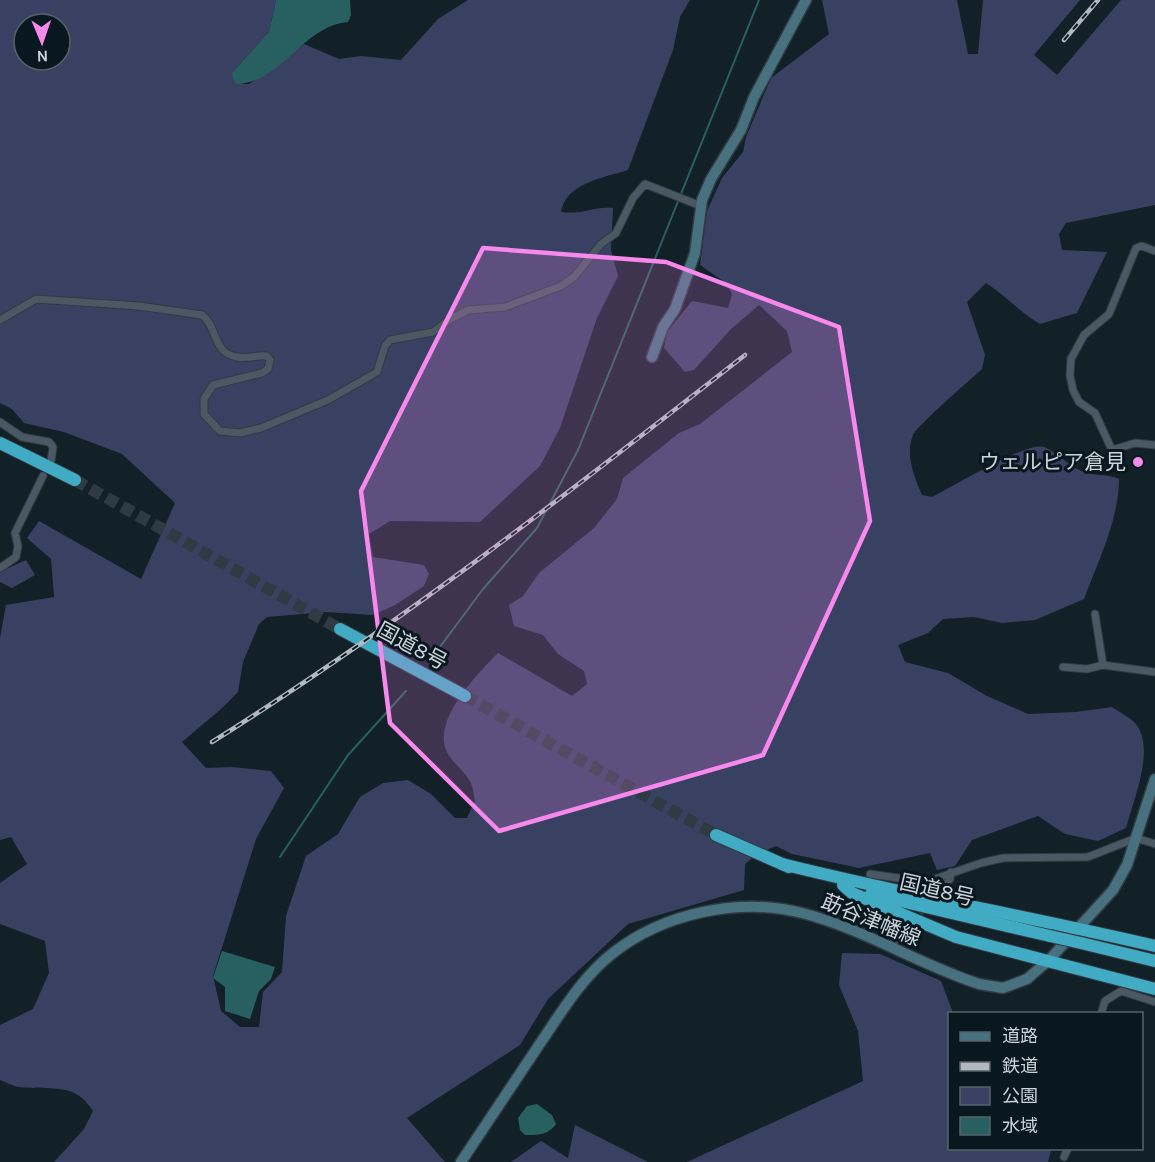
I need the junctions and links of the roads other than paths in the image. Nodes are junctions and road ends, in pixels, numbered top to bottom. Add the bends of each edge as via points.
1 (806, 0) edge
2 (701, 206) junction
3 (1155, 251) edge
4 (0, 320) edge
5 (651, 357) dead end
6 (0, 422) edge
7 (0, 443) edge
8 (1155, 445) edge
9 (51, 461) dead end
10 (44, 476) dead end
11 (75, 480) tunnel mouth
12 (0, 568) edge
13 (1095, 614) dead end
14 (340, 629) tunnel mouth
15 (1103, 665) junction
16 (1063, 667) dead end
17 (1155, 672) edge
18 (465, 696) tunnel mouth
19 (1155, 779) edge
20 (716, 835) tunnel mouth
21 (1136, 838) junction
22 (1155, 844) edge
23 (782, 864) junction
24 (951, 872) junction
25 (870, 874) dead end
26 (843, 885) junction
27 (939, 892) dead end
28 (1079, 927) junction
29 (906, 929) tunnel mouth
30 (890, 946) junction
31 (1155, 946) edge
32 (1049, 960) junction
33 (1155, 961) edge
34 (1155, 989) edge
35 (1155, 1002) edge
36 (1102, 1012) edge
37 (1068, 1150) edge
38 (1064, 1157) dead end
39 (461, 1162) edge

1 - 2 main road via 754,97 734,145 711,179
2 - 4 street via 645,184 633,198 616,233 561,286 506,308 468,310 433,332 390,340 377,372 368,379 328,400 240,433 212,425 204,414 204,399 213,385 262,373 268,369 270,360 267,356 238,358 228,354 218,346 209,320 202,315 140,306 36,299
2 - 5 main road via 695,253 675,309
3 - 8 street via 1136,248 1109,314 1084,335 1071,359 1070,375 1080,402 1095,413 1112,450 1135,443
6 - 9 street via 22,437 49,441
7 - 11 highway
10 - 12 street via 15,533 16,557
13 - 15 street
14 - 18 highway, 国道8号
15 - 16 street via 1087,669
15 - 17 street
19 - 21 main road, 莇谷津幡線
20 - 23 highway, 国道8号
21 - 22 street
21 - 24 street via 1088,857 1003,858
21 - 28 main road, 莇谷津幡線 via 1120,878
23 - 26 highway, 国道8号
23 - 28 highway via 884,889
24 - 25 street via 926,882
24 - 27 street
26 - 32 highway via 852,894 956,937
26 - 33 highway, 国道8号, bridge
28 - 31 highway
28 - 32 main road, 莇谷津幡線
29 - 30 street
30 - 32 main road, 莇谷津幡線 via 960,978 995,988 1014,986
30 - 39 main road, 莇谷津幡線 via 839,924 764,907 696,913 656,927 612,953 575,991
32 - 34 highway
35 - 36 street via 1121,991 1105,1000
37 - 38 street

